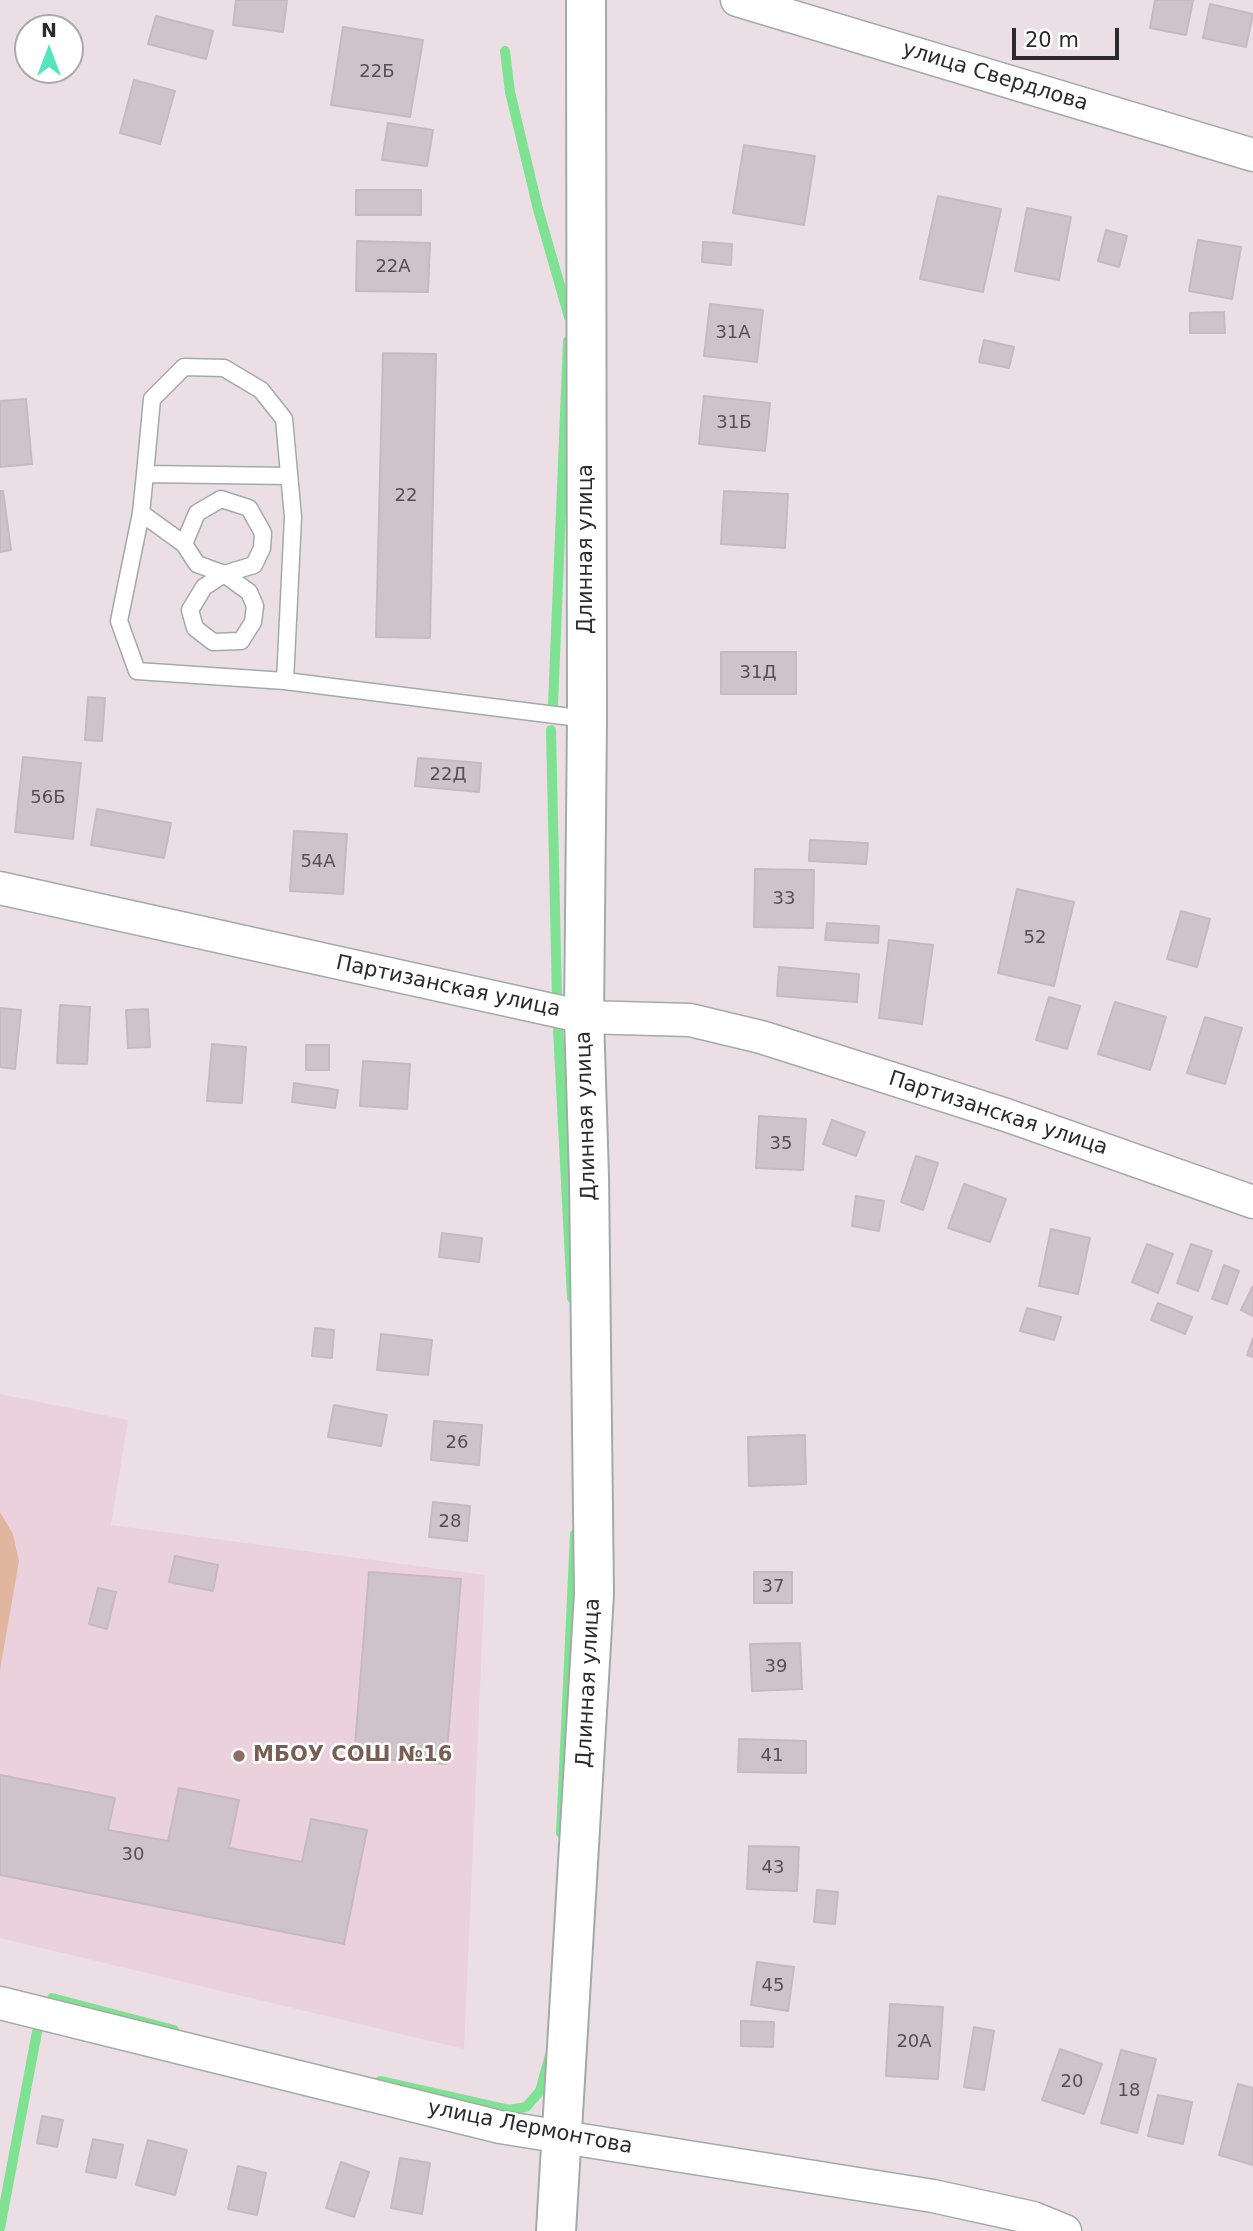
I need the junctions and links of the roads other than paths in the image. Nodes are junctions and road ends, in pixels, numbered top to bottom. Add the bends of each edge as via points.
1 (586, 0) edge
2 (737, 0) edge
3 (1253, 155) edge
4 (145, 474) junction
5 (289, 476) junction
6 (141, 513) junction
7 (184, 544) junction
8 (223, 574) junction
9 (285, 681) junction
10 (587, 719) junction
11 (0, 888) edge
12 (584, 1017) junction
13 (1253, 1202) edge
14 (0, 2003) edge
15 (561, 2137) junction
16 (556, 2231) edge
17 (1065, 2231) edge

1 - 10 main road, Длинная улица
2 - 3 street, улица Свердлова
4 - 5 lane
4 - 5 lane via 152,399 184,367 224,368 261,390 284,419
4 - 6 lane
5 - 9 lane via 293,517
6 - 7 lane
6 - 9 lane via 119,621 137,671
7 - 8 lane via 197,564
7 - 8 lane via 197,513 221,499 249,508 264,533 262,548 254,565
8 - 8 lane via 204,587 190,610 195,628 213,642 240,641 253,622 255,606 249,592
9 - 10 lane
10 - 12 main road, Длинная улица
11 - 12 street, Партизанская улица
12 - 13 street, Партизанская улица via 690,1020 761,1037 1006,1115
12 - 15 main road, Длинная улица via 594,1594
14 - 15 street, улица Лермонтова via 500,2127
15 - 16 main road, Длинная улица
15 - 17 street, улица Лермонтова via 933,2196 1033,2218

